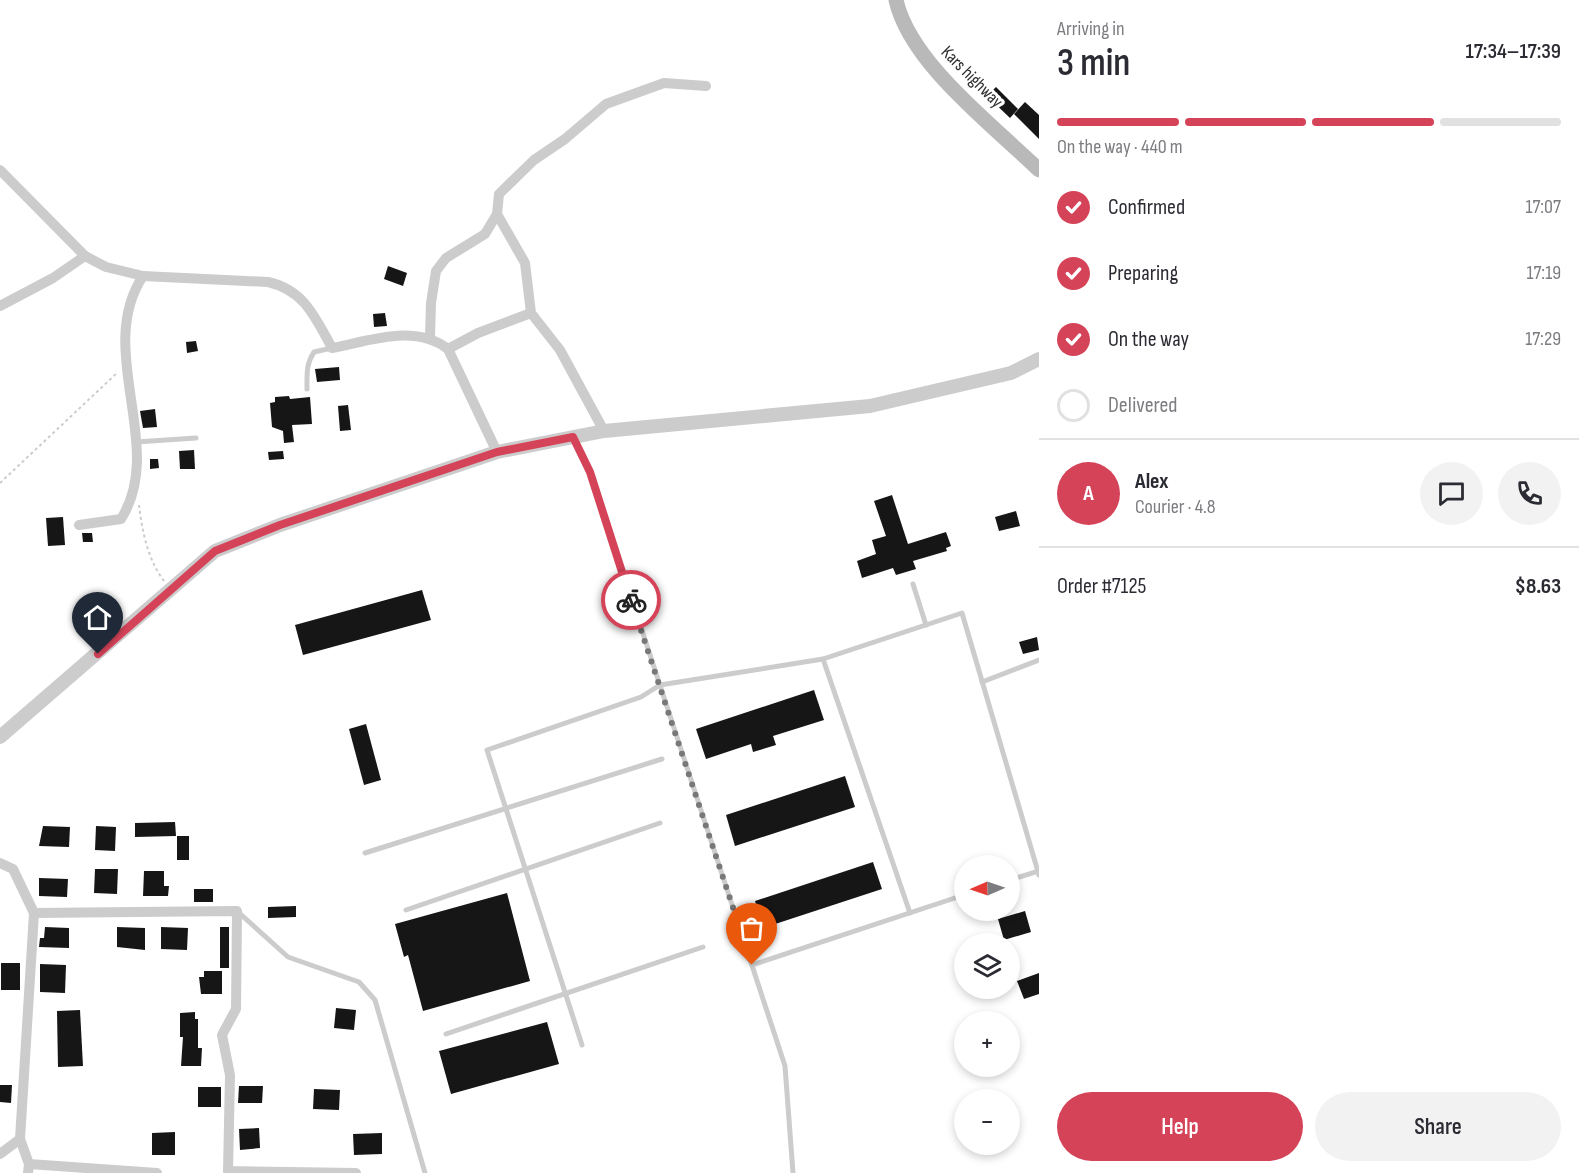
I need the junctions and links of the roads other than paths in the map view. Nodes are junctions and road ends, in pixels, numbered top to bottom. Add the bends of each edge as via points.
1 (896, 0) edge
2 (706, 86) dead end
3 (0, 170) edge
4 (1039, 170) edge
5 (497, 214) junction
6 (85, 256) junction
7 (143, 276) junction
8 (0, 306) edge
9 (531, 313) junction
10 (430, 337) junction
11 (332, 348) junction
12 (448, 349) junction
13 (1039, 359) edge
14 (307, 389) dead end
15 (604, 431) junction
16 (573, 437) junction
17 (196, 438) dead end
18 (134, 442) junction
19 (497, 452) junction
20 (79, 525) dead end
21 (913, 584) dead end
22 (926, 625) junction
23 (823, 659) junction
24 (1039, 660) edge
25 (982, 682) junction
26 (660, 685) junction
27 (0, 737) edge
28 (662, 759) dead end
29 (506, 808) junction
30 (660, 823) dead end
31 (365, 853) dead end
32 (0, 863) edge
33 (526, 869) junction
34 (1039, 872) edge
35 (1020, 877) edge
36 (954, 898) edge
37 (406, 910) dead end
38 (237, 911) junction
39 (34, 913) junction
40 (910, 913) junction
41 (703, 947) dead end
42 (752, 965) junction
43 (564, 994) junction
44 (446, 1034) dead end
45 (582, 1045) dead end
46 (20, 1139) junction
47 (0, 1154) edge
48 (28, 1168) edge
49 (156, 1173) edge
50 (356, 1173) edge
51 (425, 1173) edge
52 (793, 1173) edge

1 - 4 main road, Kars highway via 910,39 932,67
2 - 5 street via 664,83 606,104 506,185 499,194
3 - 6 street
5 - 9 street via 525,263
5 - 10 street via 485,234 446,258 436,272
6 - 7 street via 106,267
6 - 8 street
7 - 11 street via 281,285 308,305
7 - 18 street via 132,292 126,320
9 - 12 street
9 - 15 street via 560,350
10 - 11 street via 402,335
10 - 12 street
11 - 14 lane via 314,351 307,367
12 - 19 street
13 - 15 street via 1011,373 870,406
15 - 16 street
16 - 19 street
16 - 26 lane via 590,472
17 - 18 lane
18 - 20 street via 136,484 121,519
19 - 27 street via 280,525 215,551
21 - 22 lane
22 - 23 lane
22 - 25 lane via 962,612
23 - 26 lane
23 - 40 lane
24 - 25 lane
25 - 34 lane
26 - 29 lane via 641,697 487,750
26 - 42 lane
28 - 29 lane
29 - 31 lane
29 - 33 lane
30 - 33 lane
32 - 39 street via 13,869
33 - 37 lane
33 - 43 lane
34 - 35 lane
36 - 40 lane
38 - 39 street
38 - 50 street via 236,1009 222,1035 230,1075 228,1171
38 - 51 lane via 288,957 359,982 368,990 375,1000
39 - 46 street
40 - 42 lane
41 - 43 lane
42 - 52 lane via 785,1066
43 - 44 lane
43 - 45 lane
46 - 47 street
46 - 48 street
48 - 49 street

